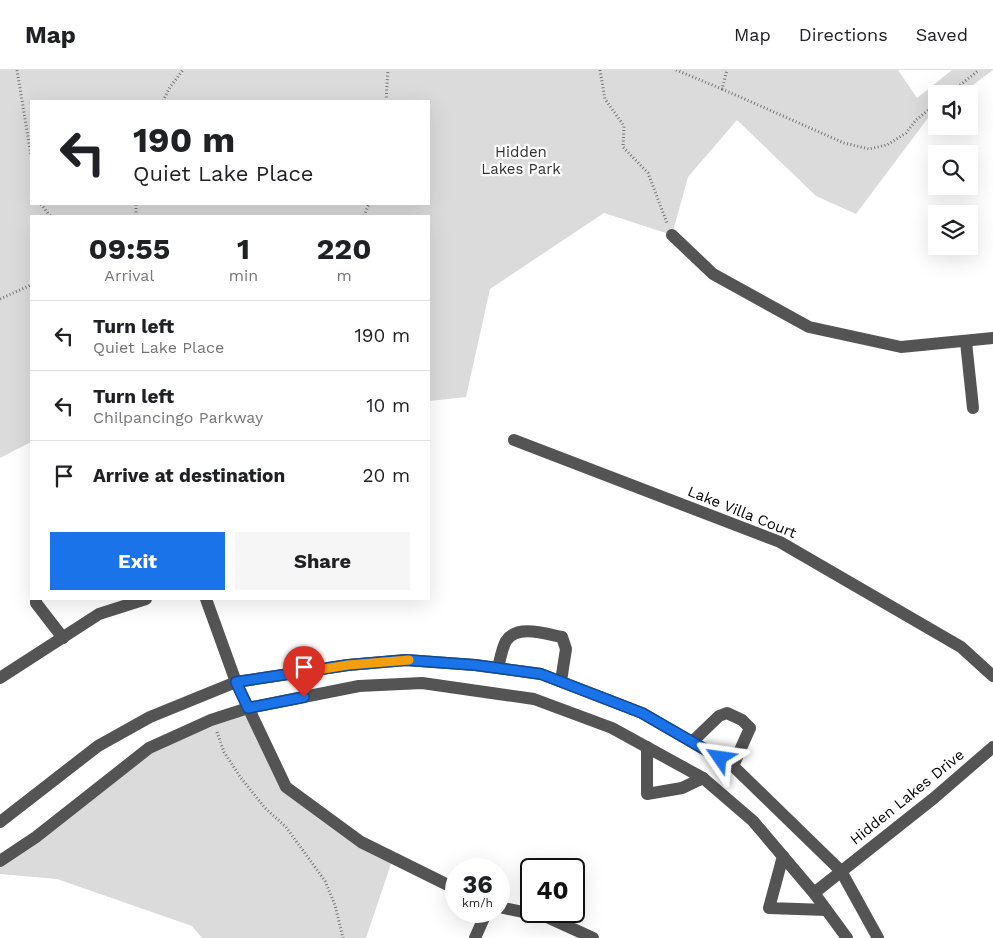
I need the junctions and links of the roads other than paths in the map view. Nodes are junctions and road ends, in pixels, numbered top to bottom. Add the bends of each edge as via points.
1 (672, 235) road end
2 (993, 338) edge
3 (966, 342) junction
4 (973, 408) dead end
5 (514, 440) dead end
6 (36, 600) edge
7 (143, 600) edge
8 (206, 600) edge
9 (63, 638) junction
10 (498, 668) junction
11 (993, 676) edge
12 (0, 678) edge
13 (561, 681) junction
14 (236, 682) junction
15 (248, 708) junction
16 (694, 741) junction
17 (647, 747) junction
18 (993, 747) edge
19 (734, 766) junction
20 (703, 778) junction
21 (0, 822) edge
22 (783, 856) junction
23 (0, 861) edge
24 (840, 871) junction
25 (445, 884) edge
26 (814, 893) junction
27 (510, 909) edge
28 (826, 910) junction
29 (482, 923) edge
30 (475, 938) edge
31 (593, 938) edge
32 (847, 938) edge
33 (878, 938) edge

1 - 3 street via 713,274 809,327 901,347
2 - 3 street
3 - 4 street
5 - 11 street, Lake Villa Court via 780,542 961,647
6 - 9 street
7 - 9 street via 99,614
8 - 14 street
9 - 12 street
10 - 13 street via 541,674
10 - 13 street via 506,641 515,633 532,631 562,637 566,649
10 - 14 street via 406,660
13 - 16 street via 642,713
14 - 15 street
14 - 21 street via 150,717 98,746
15 - 17 street via 359,686 422,683 534,699 612,728
15 - 23 street via 211,720 149,748 36,837
15 - 25 street via 286,787 361,842
16 - 19 street
16 - 19 street via 719,716 727,714 742,720 750,728
17 - 20 street
17 - 20 street via 647,794 682,788
18 - 24 street, Hidden Lakes Drive
19 - 24 street
20 - 22 street via 753,821
22 - 26 street
22 - 28 street via 769,908
24 - 26 street, Hidden Lakes Drive
24 - 33 street
26 - 28 street
27 - 31 street via 547,917
28 - 32 street
29 - 30 street

